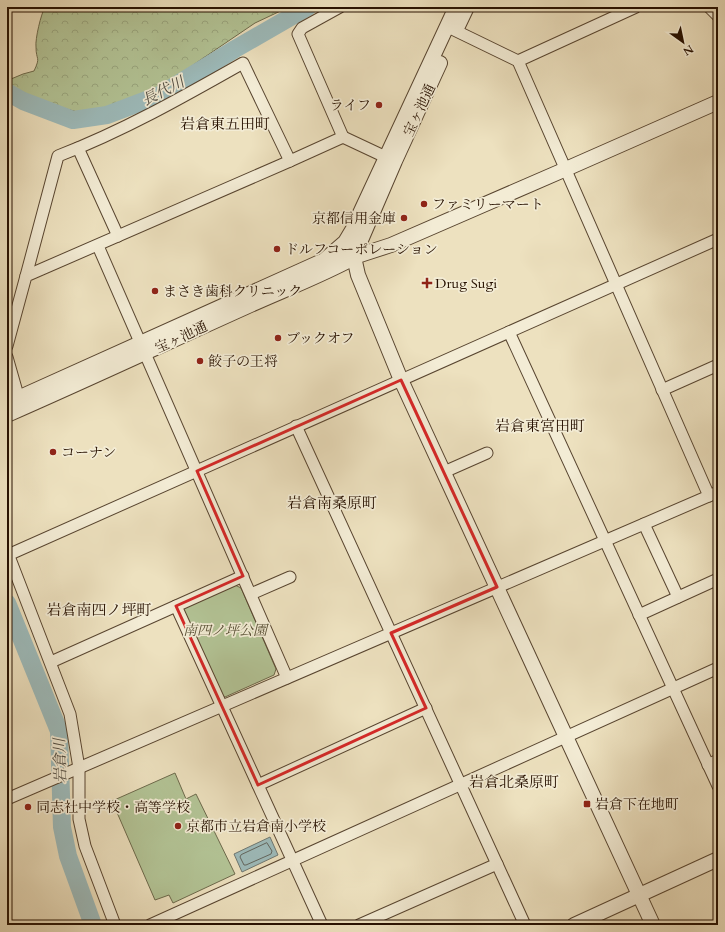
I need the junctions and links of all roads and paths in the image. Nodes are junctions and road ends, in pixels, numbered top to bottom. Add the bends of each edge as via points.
1 (340, 7) edge
2 (456, 7) edge
3 (467, 7) edge
4 (636, 7) edge
5 (709, 7) edge
6 (718, 16) edge
7 (451, 29) junction
8 (518, 61) junction
9 (718, 102) edge
10 (343, 136) junction
11 (78, 148) junction
12 (391, 159) junction
13 (290, 161) junction
14 (566, 169) junction
15 (361, 224) junction
16 (118, 236) junction
17 (718, 239) edge
18 (391, 245) junction
19 (98, 246) junction
20 (354, 257) junction
21 (322, 262) junction
22 (26, 276) junction
23 (616, 284) junction
24 (509, 332) junction
25 (7, 346) edge
26 (144, 348) junction
27 (7, 357) edge
28 (718, 365) edge
29 (401, 380) junction
30 (662, 390) junction
31 (16, 403) edge
32 (7, 415) edge
33 (296, 426) junction
34 (487, 453) dead end
35 (197, 471) junction
36 (444, 472) junction
37 (713, 494) edge
38 (644, 524) junction
39 (605, 540) junction
40 (8, 553) edge
41 (243, 576) junction
42 (290, 577) dead end
43 (718, 579) edge
44 (497, 587) junction
45 (251, 594) junction
46 (678, 597) junction
47 (176, 606) junction
48 (639, 615) junction
49 (391, 633) junction
50 (51, 662) junction
51 (718, 668) edge
52 (287, 678) junction
53 (673, 689) junction
54 (222, 706) junction
55 (426, 708) junction
56 (566, 737) junction
57 (713, 762) edge
58 (79, 768) junction
59 (461, 784) junction
60 (258, 785) junction
61 (718, 786) edge
62 (7, 799) edge
63 (718, 859) edge
64 (292, 861) junction
65 (497, 864) junction
66 (639, 895) junction
67 (115, 925) edge
68 (150, 925) edge
69 (322, 925) edge
70 (360, 925) edge
71 (525, 925) edge
72 (574, 925) edge
73 (653, 925) edge

1 - 10 street via 302,28 298,34
2 - 7 street, 宝ヶ池通
3 - 7 street, 宝ヶ池通
4 - 8 street
5 - 6 street
7 - 8 street
7 - 12 street, 宝ヶ池通
8 - 14 street
9 - 14 street
10 - 12 street
10 - 13 street
11 - 13 street via 161,109 243,63
11 - 16 street
11 - 22 street via 58,156
12 - 15 street, 宝ヶ池通
13 - 16 street
14 - 18 street
14 - 23 street
15 - 18 street via 375,240
15 - 20 street, 宝ヶ池通
15 - 21 street
16 - 19 street
17 - 23 street
18 - 20 street
19 - 22 street
19 - 26 street
20 - 21 street, 宝ヶ池通
20 - 26 street, 宝ヶ池通 via 325,273 247,307
20 - 29 street via 359,280
21 - 26 street, 宝ヶ池通
22 - 25 street
23 - 24 street
23 - 30 street
24 - 29 street
24 - 39 street
26 - 31 street, 宝ヶ池通
26 - 35 street
27 - 31 street
28 - 30 street
29 - 33 street
29 - 36 street
30 - 37 street
31 - 32 street, 宝ヶ池通
33 - 35 street
33 - 49 street
34 - 36 street
35 - 40 street
35 - 41 street
36 - 44 street
37 - 38 street
38 - 39 street
38 - 46 street
39 - 44 street
39 - 48 street
40 - 50 street
41 - 45 street
41 - 47 street
42 - 45 street
43 - 46 street
44 - 49 street
44 - 56 street
45 - 52 street
46 - 48 street
47 - 50 street
47 - 54 street
48 - 53 street
49 - 52 street
49 - 55 street
50 - 58 street via 70,714
51 - 53 street
52 - 54 street
53 - 56 street
53 - 57 street
54 - 58 street
54 - 60 street
55 - 59 street
55 - 60 street
56 - 59 street
56 - 66 street
57 - 61 street
58 - 62 street
58 - 67 street via 79,819 85,846
59 - 64 street
59 - 65 street
60 - 64 street
63 - 66 street
64 - 68 street
64 - 69 street
65 - 70 street
65 - 71 street
66 - 72 street
66 - 73 street

